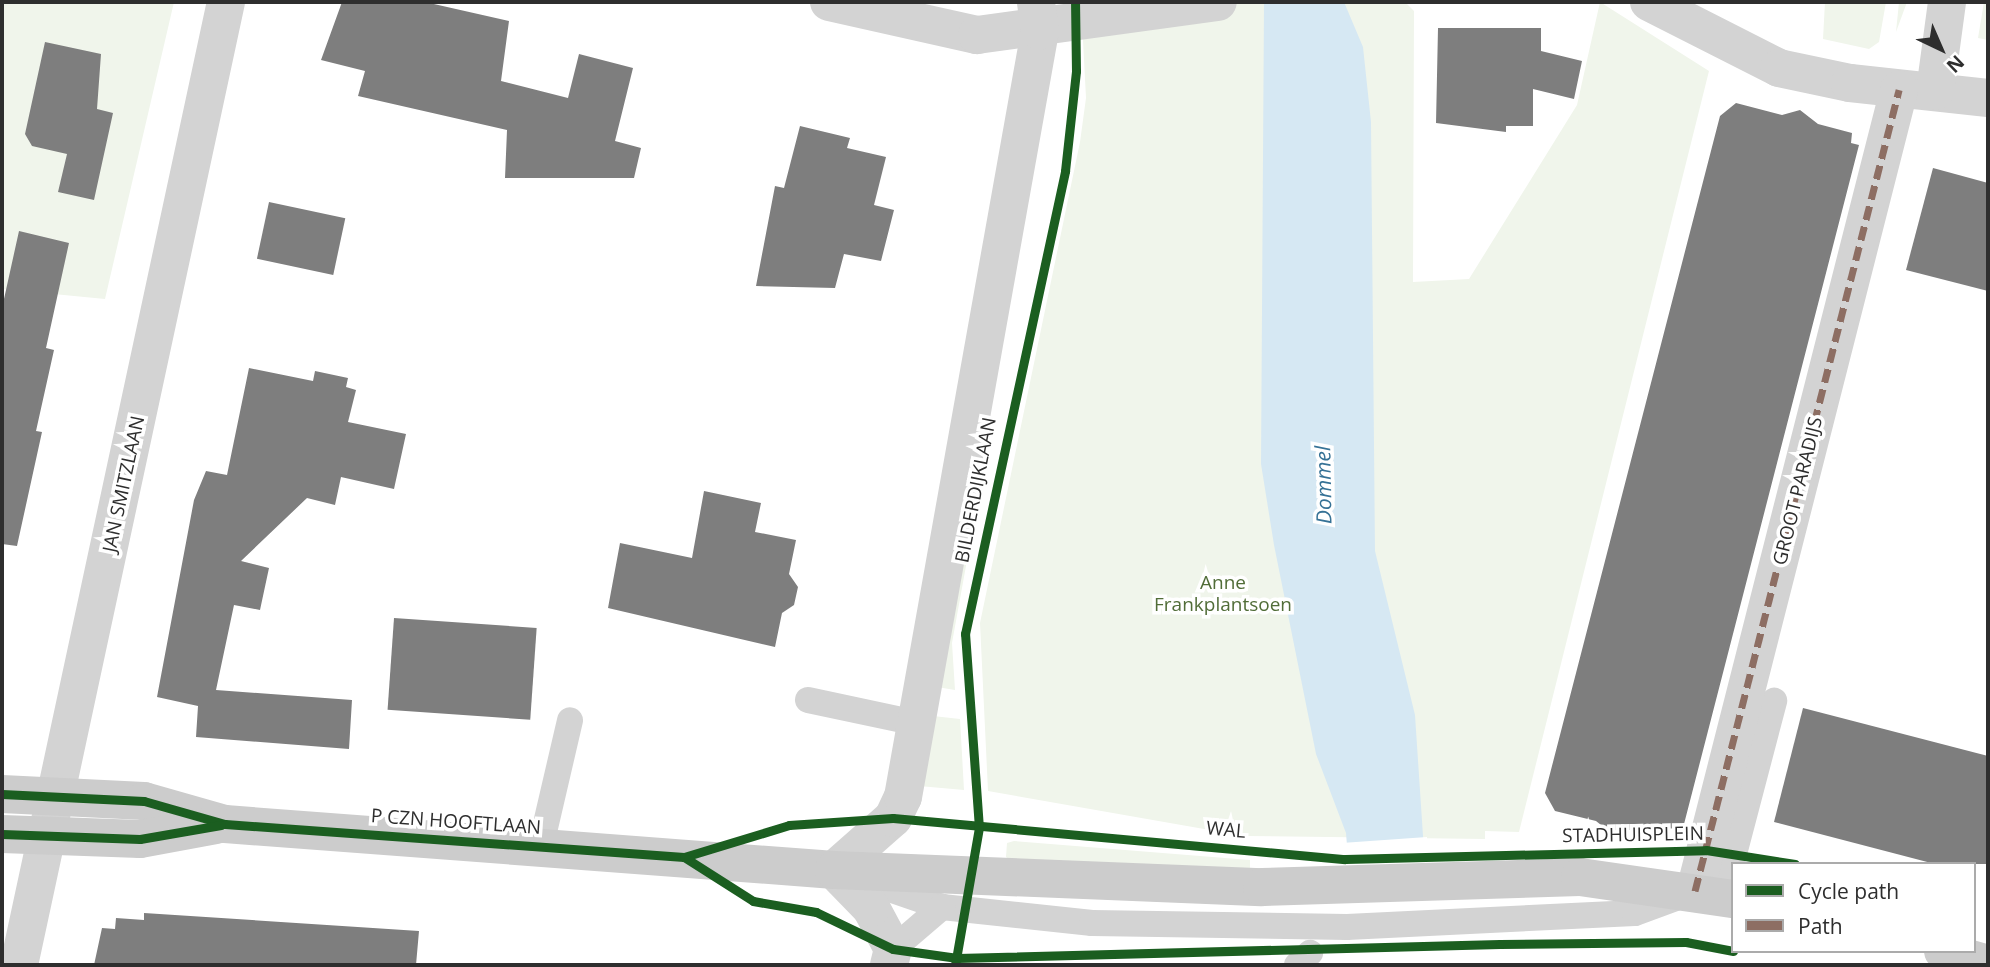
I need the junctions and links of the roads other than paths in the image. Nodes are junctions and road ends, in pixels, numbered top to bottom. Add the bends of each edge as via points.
1 (226, 2) edge
2 (830, 2) edge
3 (1217, 2) edge
4 (1649, 2) edge
5 (1947, 2) edge
6 (1038, 17) edge
7 (1917, 90) junction
8 (1988, 98) edge
9 (808, 700) dead end
10 (1774, 701) dead end
11 (918, 714) junction
12 (570, 720) dead end
13 (58, 783) junction
14 (2, 793) edge
15 (225, 824) junction
16 (2, 834) edge
17 (46, 839) junction
18 (541, 845) junction
19 (834, 870) junction
20 (1717, 895) edge
21 (942, 906) junction
22 (1950, 953) edge
23 (891, 957) edge
24 (1988, 964) edge
25 (19, 965) edge

1 - 13 street, JAN SMITZLAAN
2 - 6 street via 977,35
3 - 6 street
4 - 7 street via 1779,68
5 - 7 street, GROOT PARADIJS
6 - 11 street, BILDERDIJKLAAN
7 - 8 street
7 - 20 street, GROOT PARADIJS
9 - 11 lane
10 - 20 lane
11 - 19 street, BILDERDIJKLAAN via 893,817
12 - 18 lane
13 - 14 street, P CZN HOOFTLAAN
13 - 15 street, P CZN HOOFTLAAN
13 - 17 street, JAN SMITZLAAN
15 - 17 street, P CZN HOOFTLAAN via 140,839
15 - 18 street, P CZN HOOFTLAAN
16 - 17 street, P CZN HOOFTLAAN
17 - 25 street, JAN SMITZLAAN
18 - 19 street, P CZN HOOFTLAAN
19 - 20 street via 1346,885 1580,877
19 - 21 lane
19 - 23 street via 871,908
20 - 21 lane via 1634,913 1347,927 1091,923
21 - 23 lane
22 - 24 street

